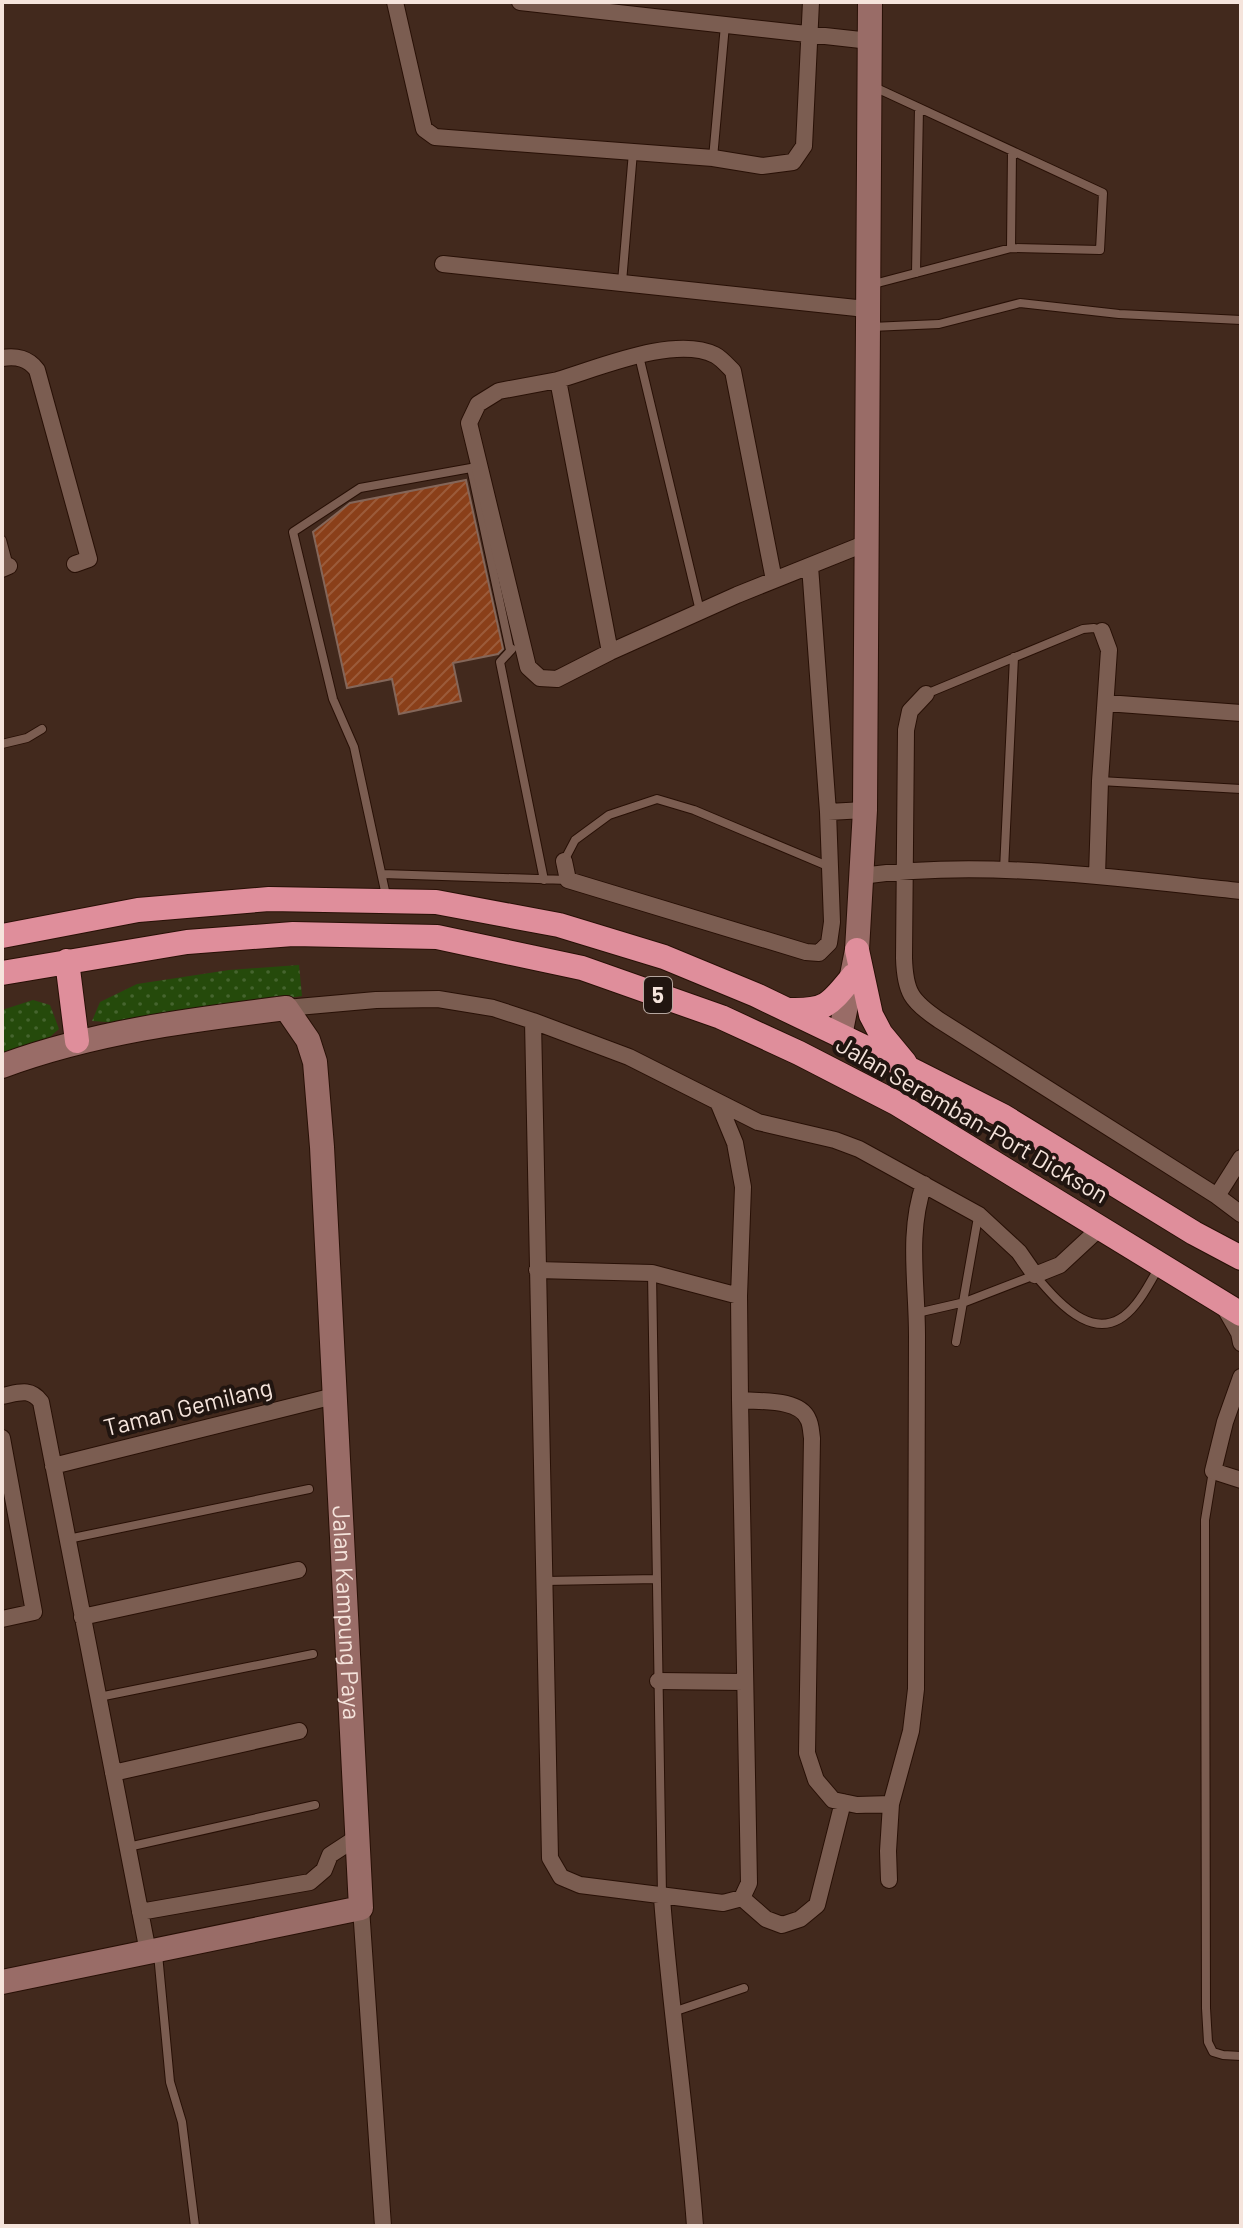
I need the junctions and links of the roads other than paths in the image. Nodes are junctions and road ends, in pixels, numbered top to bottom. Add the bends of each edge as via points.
1 (395, 2) edge
2 (520, 2) edge
3 (811, 2) edge
4 (870, 2) edge
5 (656, 10) edge
6 (725, 25) junction
7 (809, 34) junction
8 (870, 41) junction
9 (868, 84) junction
10 (919, 108) junction
11 (633, 151) junction
12 (1012, 151) junction
13 (713, 158) junction
14 (1011, 248) junction
15 (443, 264) dead end
16 (916, 273) junction
17 (622, 283) junction
18 (866, 307) junction
19 (1241, 320) edge
20 (639, 356) junction
21 (2, 358) edge
22 (558, 380) junction
23 (2, 540) edge
24 (864, 544) junction
25 (75, 564) dead end
26 (810, 566) junction
27 (6, 567) edge
28 (774, 580) junction
29 (700, 612) junction
30 (1102, 631) joint
31 (516, 647) junction
32 (610, 652) junction
33 (1014, 657) junction
34 (926, 694) joint
35 (1106, 703) junction
36 (1241, 713) edge
37 (42, 729) dead end
38 (2, 744) edge
39 (1100, 781) junction
40 (1241, 789) edge
41 (865, 810) junction
42 (828, 812) junction
43 (564, 861) joint
44 (830, 867) junction
45 (904, 870) junction
46 (1004, 871) junction
47 (382, 874) junction
48 (861, 876) junction
49 (1097, 876) junction
50 (544, 880) junction
51 (568, 880) junction
52 (1241, 891) edge
53 (388, 901) junction
54 (2, 936) edge
55 (857, 950) junction
56 (67, 961) junction
57 (2, 973) edge
58 (853, 976) junction
59 (286, 1008) junction
60 (787, 1010) junction
61 (533, 1021) junction
62 (840, 1036) junction
63 (77, 1041) junction
64 (2, 1066) edge
65 (910, 1069) junction
66 (718, 1102) junction
67 (1241, 1158) edge
68 (1012, 1171) junction
69 (924, 1184) junction
70 (1217, 1196) junction
71 (1241, 1214) edge
72 (979, 1215) junction
73 (1101, 1227) junction
74 (1241, 1258) edge
75 (1161, 1266) junction
76 (537, 1270) junction
77 (652, 1273) junction
78 (1035, 1275) junction
79 (739, 1296) junction
80 (965, 1302) junction
81 (1232, 1309) edge
82 (917, 1313) junction
83 (956, 1342) dead end
84 (1241, 1343) edge
85 (1241, 1377) edge
86 (2, 1396) edge
87 (334, 1396) junction
88 (740, 1400) junction
89 (2, 1438) edge
90 (53, 1466) junction
91 (1213, 1471) junction
92 (1241, 1480) edge
93 (309, 1489) dead end
94 (67, 1539) junction
95 (298, 1570) dead end
96 (657, 1579) junction
97 (545, 1581) junction
98 (82, 1617) junction
99 (2, 1619) edge
100 (313, 1654) dead end
101 (658, 1681) junction
102 (744, 1682) junction
103 (98, 1697) junction
104 (299, 1731) dead end
105 (113, 1773) junction
106 (843, 1802) junction
107 (891, 1804) junction
108 (315, 1805) dead end
109 (356, 1838) junction
110 (127, 1847) junction
111 (889, 1880) dead end
112 (662, 1898) junction
113 (742, 1898) junction
114 (361, 1908) junction
115 (140, 1912) junction
116 (153, 1950) junction
117 (2, 1982) edge
118 (744, 1988) dead end
119 (672, 2012) junction
120 (1241, 2056) edge
121 (195, 2226) edge
122 (383, 2226) edge
123 (695, 2226) edge

1 - 11 street via 424,129 435,137
2 - 5 street
3 - 7 street
4 - 8 street
5 - 6 street
6 - 7 street
6 - 13 lane
7 - 8 street
7 - 13 street via 804,146 793,162 762,166
8 - 9 street
9 - 10 lane
9 - 18 street
10 - 12 lane
10 - 16 lane
11 - 13 street
11 - 17 lane
12 - 14 lane
12 - 14 lane via 1103,193 1100,250
14 - 16 lane
15 - 17 street
16 - 18 lane
17 - 18 street
18 - 19 lane via 939,324 1020,303
18 - 24 street
20 - 22 street
20 - 28 street via 686,348 716,355 733,371
20 - 29 lane
21 - 25 street via 26,360 37,370 89,559
22 - 31 street via 499,391 478,404 469,423
22 - 32 street
23 - 27 lane
24 - 26 street
24 - 41 street
26 - 28 street
26 - 42 street
28 - 29 street
29 - 32 street
30 - 33 lane via 1083,629
30 - 35 street via 1109,650
31 - 32 street via 540,678 557,679
31 - 47 lane via 471,468 360,488 293,532 333,699 354,747
31 - 50 lane via 500,662
33 - 34 lane
33 - 46 lane
34 - 45 street via 910,711 906,730
35 - 36 street
35 - 39 street
37 - 38 lane
39 - 40 lane
39 - 49 street
41 - 42 street
41 - 48 street
42 - 44 street
43 - 44 lane via 575,840 609,815 657,799
43 - 51 street
44 - 51 street via 832,922 829,943 819,953
45 - 46 street
45 - 48 street
45 - 70 street via 904,976 920,1007
46 - 49 street
47 - 50 lane
47 - 53 lane
48 - 55 street
49 - 52 street
50 - 51 lane
53 - 54 highway, Jalan Seremban-Port Dickson / 5 via 269,899 138,910
53 - 60 highway, Jalan Seremban-Port Dickson / 5 via 436,902 559,925 664,957
55 - 58 street
55 - 65 highway via 871,1015
56 - 57 highway, Jalan Seremban-Port Dickson / 5
56 - 63 highway
56 - 68 highway, Jalan Seremban-Port Dickson / 5 via 187,942 293,934 437,937 582,968 721,1017 799,1053
58 - 60 highway via 829,1005
58 - 62 street
59 - 61 street via 438,999
59 - 63 street
59 - 87 street, Jalan Kampung Paya via 308,1040 315,1062
60 - 62 highway, Jalan Seremban-Port Dickson / 5
61 - 66 street via 629,1057
61 - 76 street
62 - 65 highway, Jalan Seremban-Port Dickson / 5
62 - 68 highway via 854,1063 996,1149
63 - 64 street
65 - 74 highway, Jalan Seremban-Port Dickson / 5 via 1003,1116
66 - 69 street via 758,1122 859,1149
66 - 79 street via 735,1143 743,1187
67 - 70 street
68 - 73 highway, Jalan Seremban-Port Dickson / 5
69 - 72 street
69 - 82 street via 913,1246
70 - 71 street
72 - 78 street
72 - 80 lane
73 - 75 highway, Jalan Seremban-Port Dickson / 5
73 - 78 street via 1060,1265
75 - 78 lane via 1136,1305 1104,1324 1082,1321
75 - 81 highway, Jalan Seremban-Port Dickson / 5
76 - 77 street
76 - 97 street
77 - 79 street
77 - 96 lane
78 - 80 lane
79 - 88 street
80 - 82 lane
80 - 83 lane
81 - 84 street
82 - 107 street via 916,1689 911,1731
85 - 91 street
86 - 90 street via 27,1391 41,1402
87 - 90 street, Taman Gemilang
87 - 109 street, Jalan Kampung Paya
88 - 102 street
88 - 106 street via 786,1404 802,1410 809,1420 807,1753 816,1780 833,1800
89 - 99 street via 34,1612
90 - 94 street
91 - 92 street
91 - 120 lane via 1205,1520 1206,2008 1213,2052
93 - 94 lane
94 - 98 street
95 - 98 street
96 - 97 lane
96 - 101 lane
97 - 112 street via 550,1858 561,1877 580,1885
98 - 103 street
100 - 103 lane
101 - 102 street
101 - 112 lane
102 - 113 street via 749,1883
103 - 105 street
104 - 105 street
105 - 110 street
106 - 107 street
106 - 113 street via 817,1905 782,1925
107 - 111 street
108 - 110 lane
109 - 114 street, Jalan Kampung Paya
109 - 115 street via 330,1855 324,1870 310,1882
110 - 115 street
112 - 113 street via 723,1903
112 - 119 street
114 - 116 street
114 - 122 street, Jalan Kampung Paya
115 - 116 street
116 - 117 street
116 - 121 lane
118 - 119 lane
119 - 123 street

